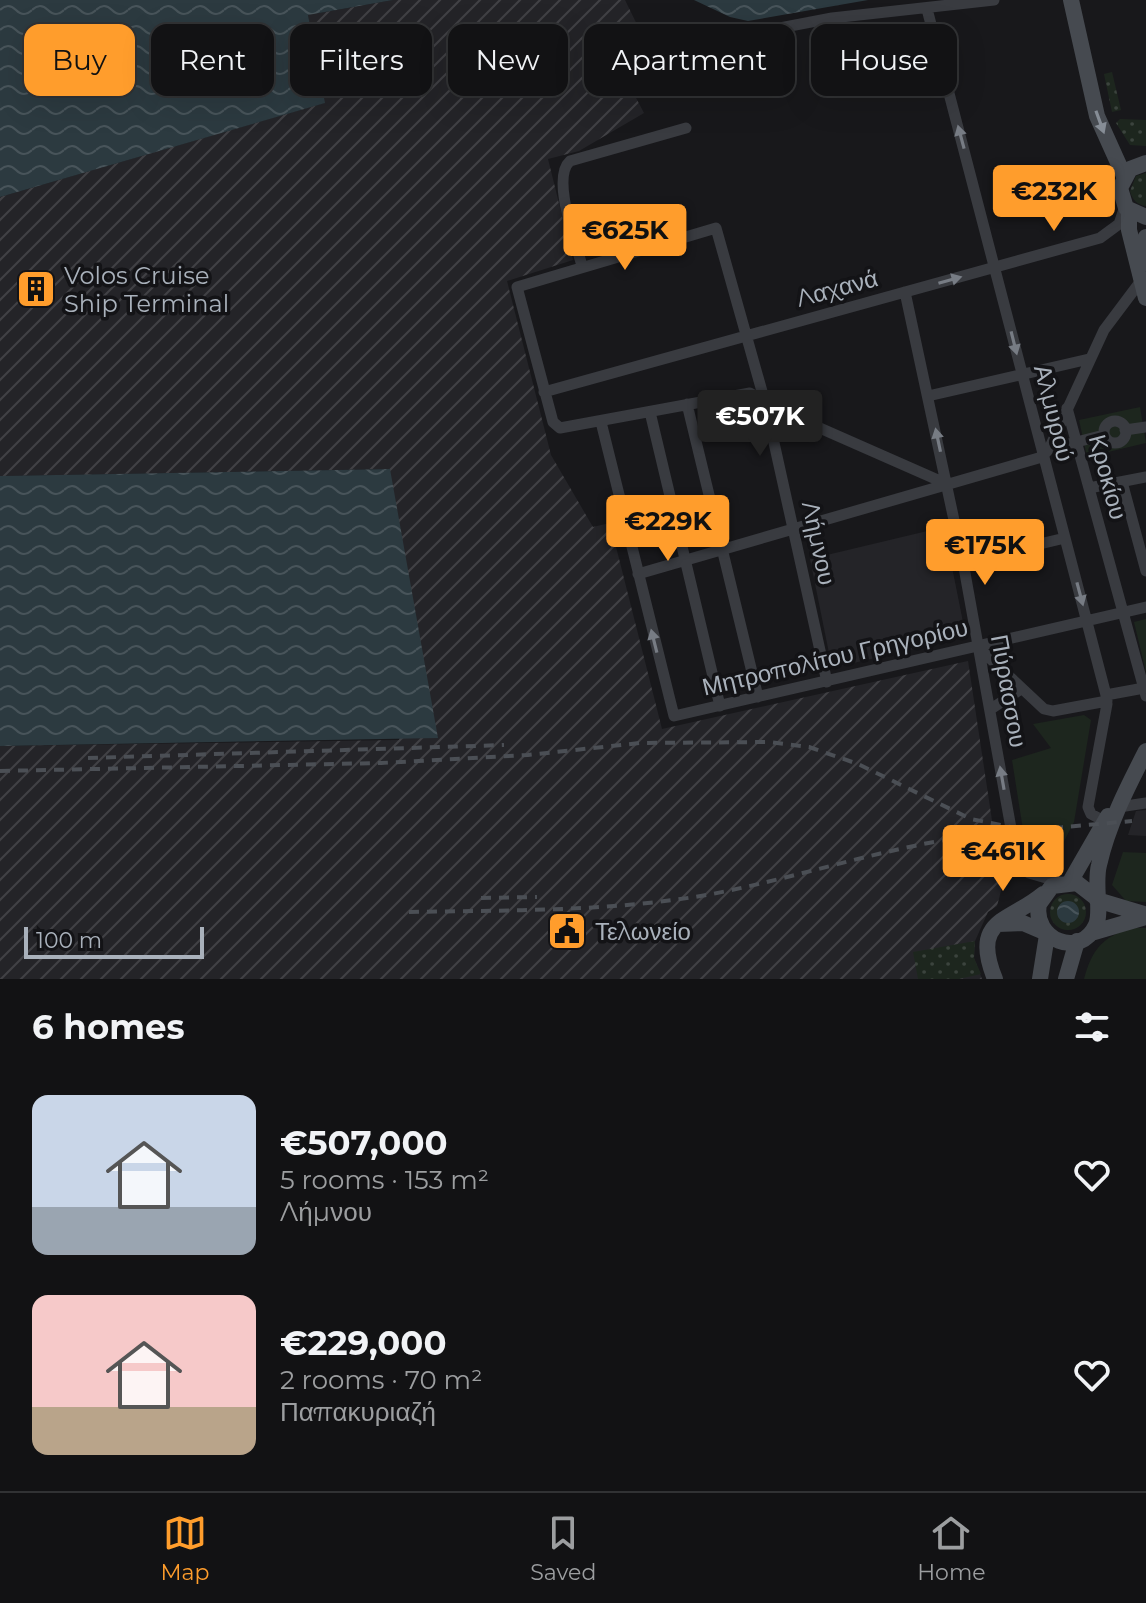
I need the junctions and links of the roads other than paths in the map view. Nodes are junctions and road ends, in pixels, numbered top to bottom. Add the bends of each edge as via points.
1 (994, 0) edge
2 (1071, 0) edge
3 (927, 9) junction
4 (795, 25) edge
5 (686, 128) dead end
6 (1146, 163) edge
7 (1124, 176) junction
8 (1127, 208) junction
9 (1146, 217) edge
10 (1146, 237) edge
11 (582, 266) junction
12 (995, 267) junction
13 (1143, 278) junction
14 (905, 292) junction
15 (1146, 298) edge
16 (747, 335) junction
17 (1089, 359) junction
18 (1021, 375) junction
19 (544, 392) junction
20 (928, 396) junction
21 (765, 402) junction
22 (687, 404) junction
23 (1067, 408) junction
24 (650, 412) junction
25 (601, 422) junction
26 (1146, 427) edge
27 (1076, 443) junction
28 (1046, 453) junction
29 (1146, 477) edge
30 (1122, 482) junction
31 (947, 484) junction
32 (1089, 488) junction
33 (794, 529) junction
34 (1141, 535) edge
35 (1065, 538) junction
36 (722, 549) junction
37 (685, 560) junction
38 (963, 562) junction
39 (1146, 571) edge
40 (638, 574) junction
41 (1146, 607) edge
42 (1123, 612) junction
43 (1087, 621) junction
44 (979, 647) junction
45 (827, 682) junction
46 (1021, 689) junction
47 (1145, 692) edge
48 (758, 697) junction
49 (1106, 698) junction
50 (720, 706) junction
51 (991, 709) junction
52 (1146, 751) edge
53 (1146, 803) edge
54 (1119, 807) junction
55 (1104, 821) junction
56 (1065, 882) junction
57 (1044, 894) junction
58 (1096, 899) junction
59 (1146, 916) edge
60 (998, 924) junction
61 (1046, 934) junction
62 (1084, 937) junction
63 (995, 979) edge
64 (1040, 979) edge
65 (1066, 979) edge

1 - 3 street
2 -> 7 main road via 1097,116
3 - 4 street
12 -> 3 street, Αλμυρού
5 - 11 street via 564,166 561,181
6 - 7 main road
7 - 8 main road via 1120,188
8 - 9 main road
8 - 12 street, Λαχανά via 1104,236
8 - 13 main road
10 - 13 main road
11 - 16 street, Λήμνου via 716,228
11 - 19 street via 517,287
14 -> 12 street, Λαχανά
12 -> 18 street, Αλμυρού
13 - 15 main road
13 - 17 street, Κροκίου
14 - 16 street, Λαχανά
14 - 20 street, Πύρασσου
16 - 19 street, Λαχανά
16 - 21 street, Λήμνου
17 - 18 street
17 - 23 street, Κροκίου
18 - 20 street
18 - 28 street, Αλμυρού
19 - 25 street via 560,428
31 -> 20 street, Πύρασσου
21 - 22 street via 746,393
21 - 31 street
21 - 33 street, Λήμνου
22 - 24 street
22 - 36 street
23 - 27 street, Κροκίου
23 - 28 street, Κροκίου
24 - 25 street
24 - 37 street
25 - 40 street
26 - 27 street via 1125,430 1118,443 1104,435
27 - 28 street
27 - 32 street, Κροκίου
28 - 31 street
28 - 35 street, Αλμυρού
29 - 30 street
30 - 32 street
30 - 34 street
31 - 33 street
31 - 38 street, Πύρασσου
32 - 42 street, Κροκίου
33 - 36 street
33 - 45 street, Λήμνου
34 - 39 street
35 - 38 street
35 -> 43 street, Αλμυρού
36 - 37 street
36 - 48 street
37 - 40 street
37 - 50 street
38 - 44 street, Πύρασσου
50 -> 40 street, Μητροπολίτου Γρηγορίου via 674,716
41 - 42 street, Μητροπολίτου Γρηγορίου
42 - 43 street, Μητροπολίτου Γρηγορίου
42 - 47 street, Κροκίου
43 - 44 street, Μητροπολίτου Γρηγορίου
43 - 49 street, Αλμυρού
44 - 45 street, Μητροπολίτου Γρηγορίου
44 - 46 street
44 - 51 street, Πύρασσου
45 - 48 street, Μητροπολίτου Γρηγορίου
46 - 49 street via 1038,706 1053,711
46 - 51 street
47 - 49 street
48 - 50 street, Μητροπολίτου Γρηγορίου
49 - 55 street, Αλμυρού via 1088,807
56 -> 51 street, Πύρασσου via 1029,873 1017,859
52 - 54 main road
53 - 54 street
54 - 55 main road
54 - 58 main road via 1099,862
55 - 56 main road
56 - 57 main road
56 - 58 main road via 1084,886
57 - 60 main road
57 - 61 main road via 1037,913
58 - 59 main road
58 - 62 main road via 1098,917
59 - 62 main road
60 - 61 main road via 1023,923
60 - 63 main road via 987,950
61 - 62 main road via 1061,942
61 - 64 main road
62 - 65 main road

